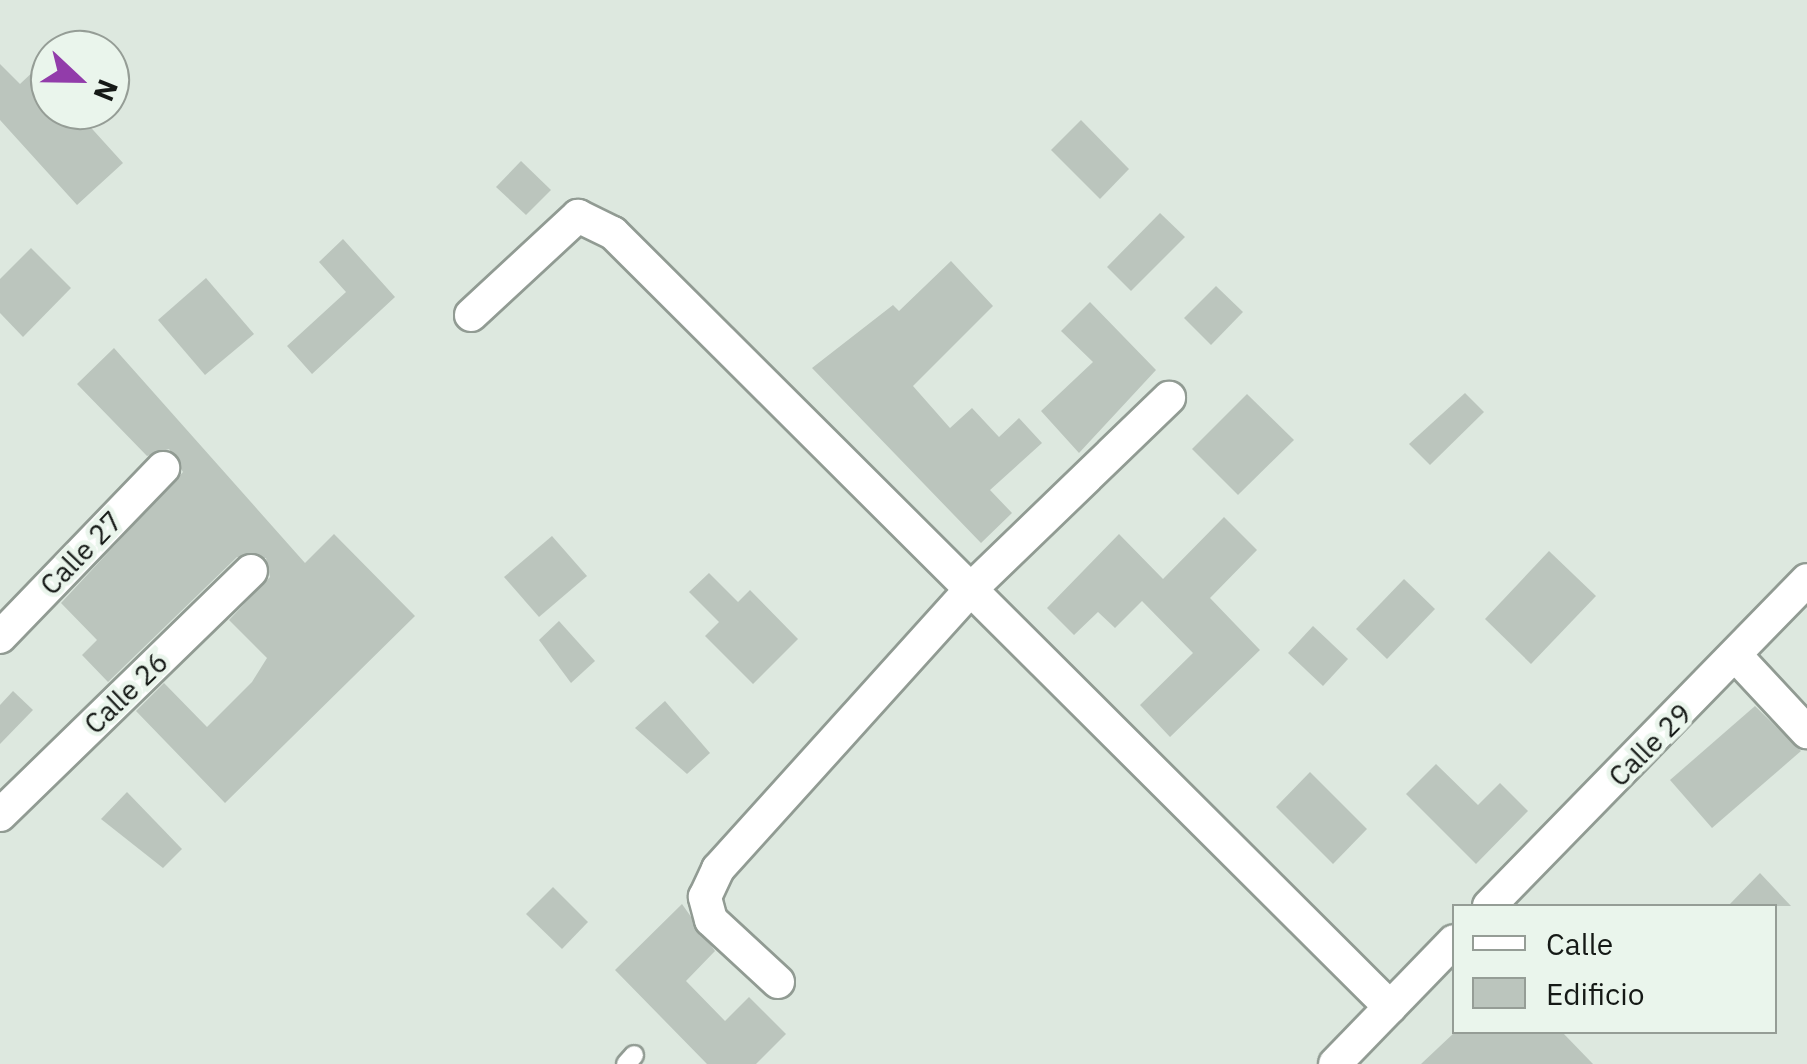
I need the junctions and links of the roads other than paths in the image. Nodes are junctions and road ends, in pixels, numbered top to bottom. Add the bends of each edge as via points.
1 (471, 315) dead end
2 (1169, 398) dead end
3 (162, 468) dead end
4 (251, 571) dead end
5 (1807, 580) edge
6 (972, 588) junction
7 (0, 636) edge
8 (1737, 657) junction
9 (1807, 732) edge
10 (0, 815) edge
11 (1491, 904) edge
12 (1452, 944) edge
13 (778, 982) dead end
14 (1390, 1007) junction
15 (1353, 1056) edge

1 - 6 street via 578,216 613,233
2 - 6 street
3 - 7 street, Calle 27
4 - 10 street, Calle 26
5 - 8 street, Calle 29
6 - 13 street via 711,883 711,920
6 - 14 street
8 - 9 street
8 - 11 street, Calle 29
12 - 14 street
14 - 15 street

